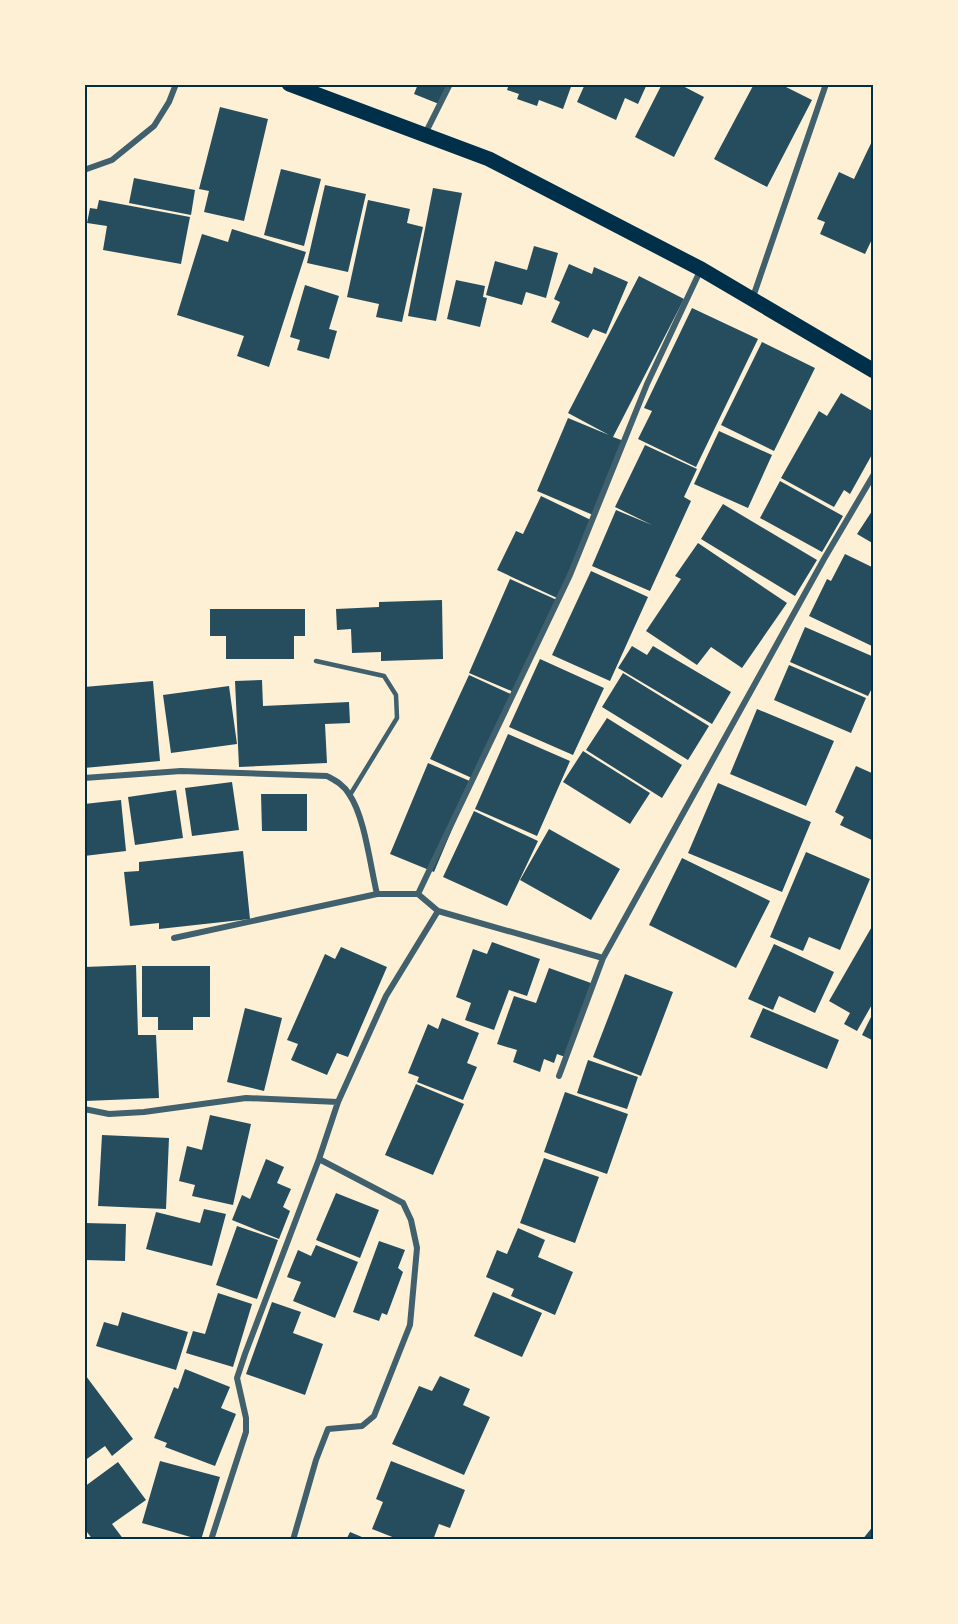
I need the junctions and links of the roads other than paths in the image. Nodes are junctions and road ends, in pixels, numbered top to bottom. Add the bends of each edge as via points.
1 (177, 84) edge
2 (289, 84) edge
3 (450, 84) edge
4 (826, 84) edge
5 (425, 135) junction
6 (84, 170) edge
7 (701, 269) junction
8 (753, 298) junction
9 (874, 371) edge
10 (874, 474) edge
11 (316, 661) dead end
12 (84, 778) edge
13 (350, 795) junction
14 (377, 894) junction
15 (418, 894) junction
16 (438, 911) junction
17 (174, 938) dead end
18 (603, 958) junction
19 (559, 1076) dead end
20 (338, 1102) junction
21 (84, 1109) edge
22 (319, 1159) junction
23 (211, 1540) edge
24 (293, 1540) edge

1 - 6 street via 154,126 112,160
2 - 5 main road
3 - 5 street
4 - 8 street
5 - 7 main road via 489,159
7 - 8 main road
7 - 15 street via 647,384 570,574
8 - 9 main road
10 - 18 street
11 - 13 lane via 384,676 396,695 397,718
12 - 13 street via 181,771 327,776
13 - 14 street via 362,823
14 - 15 street
14 - 17 street
15 - 16 street
16 - 18 street
16 - 20 street via 386,996
18 - 19 street
20 - 21 street via 246,1098 109,1114
20 - 22 street
22 - 23 street via 237,1378 246,1432
22 - 24 street via 403,1203 417,1248 410,1325 374,1416 362,1425 328,1430

